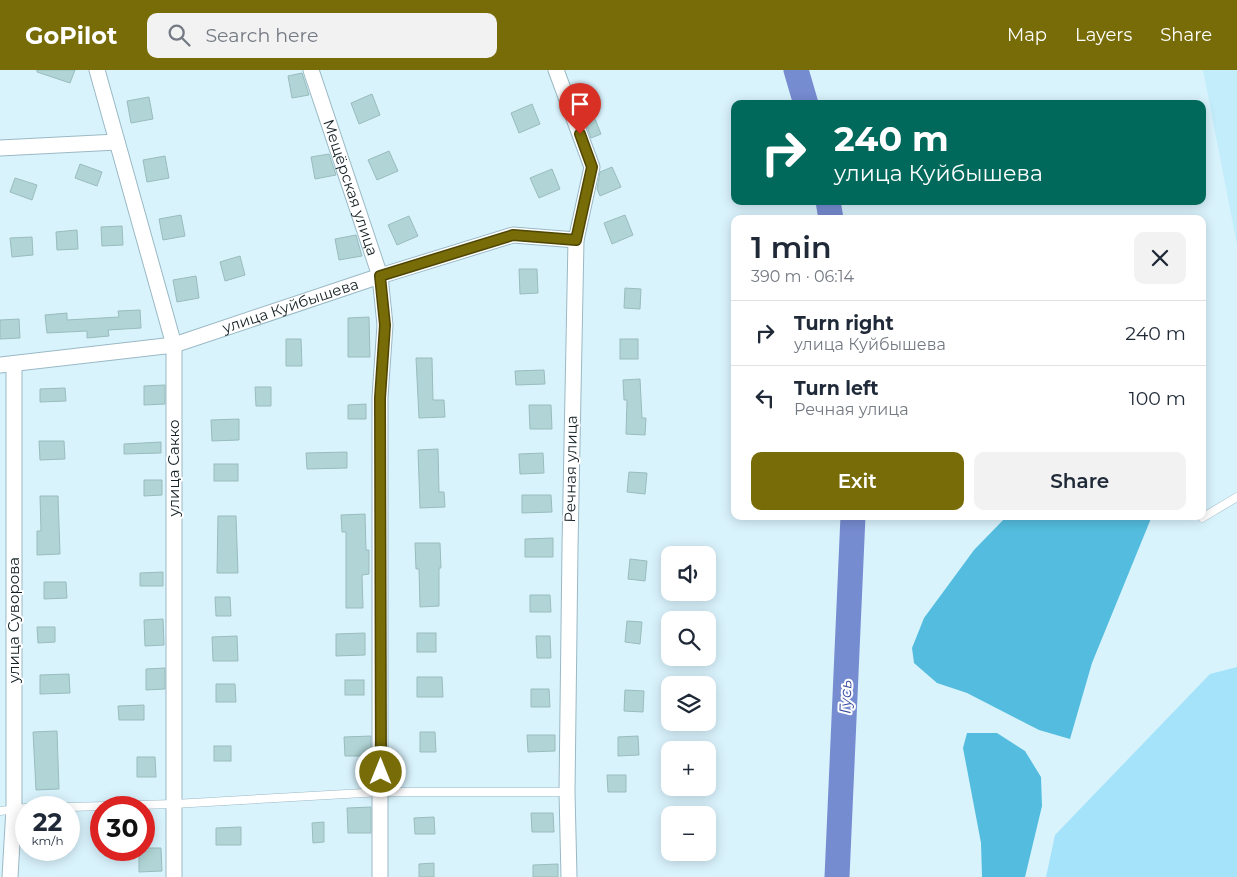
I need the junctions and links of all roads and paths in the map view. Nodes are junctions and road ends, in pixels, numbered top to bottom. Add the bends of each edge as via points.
1 (97, 70) edge
2 (311, 70) edge
3 (556, 70) edge
4 (118, 142) junction
5 (0, 148) edge
6 (576, 240) junction
7 (380, 276) junction
8 (174, 345) junction
9 (7, 364) edge
10 (1237, 497) edge
11 (1206, 516) edge
12 (381, 792) junction
13 (567, 792) junction
14 (174, 804) junction
15 (80, 807) edge
16 (13, 809) edge
17 (10, 877) edge
18 (174, 877) edge
19 (380, 877) edge
20 (568, 877) edge

1 - 4 street, улица Сакко
2 - 7 street, Мещёрская улица
3 - 6 street, Речная улица via 592,167
4 - 5 street
4 - 8 street, улица Сакко
6 - 7 street, улица Куйбышева via 513,235
6 - 13 street, Речная улица
7 - 8 street, улица Куйбышева
7 - 12 street, Мещёрская улица via 385,325 380,398
8 - 9 street, улица Куйбышева
8 - 14 street, улица Сакко
9 - 16 street, улица Суворова
10 - 11 lane
12 - 13 lane
12 - 14 lane
12 - 19 street, Мещёрская улица
13 - 20 street, Речная улица
14 - 15 lane
14 - 18 street, улица Сакко
16 - 17 street, улица Суворова

